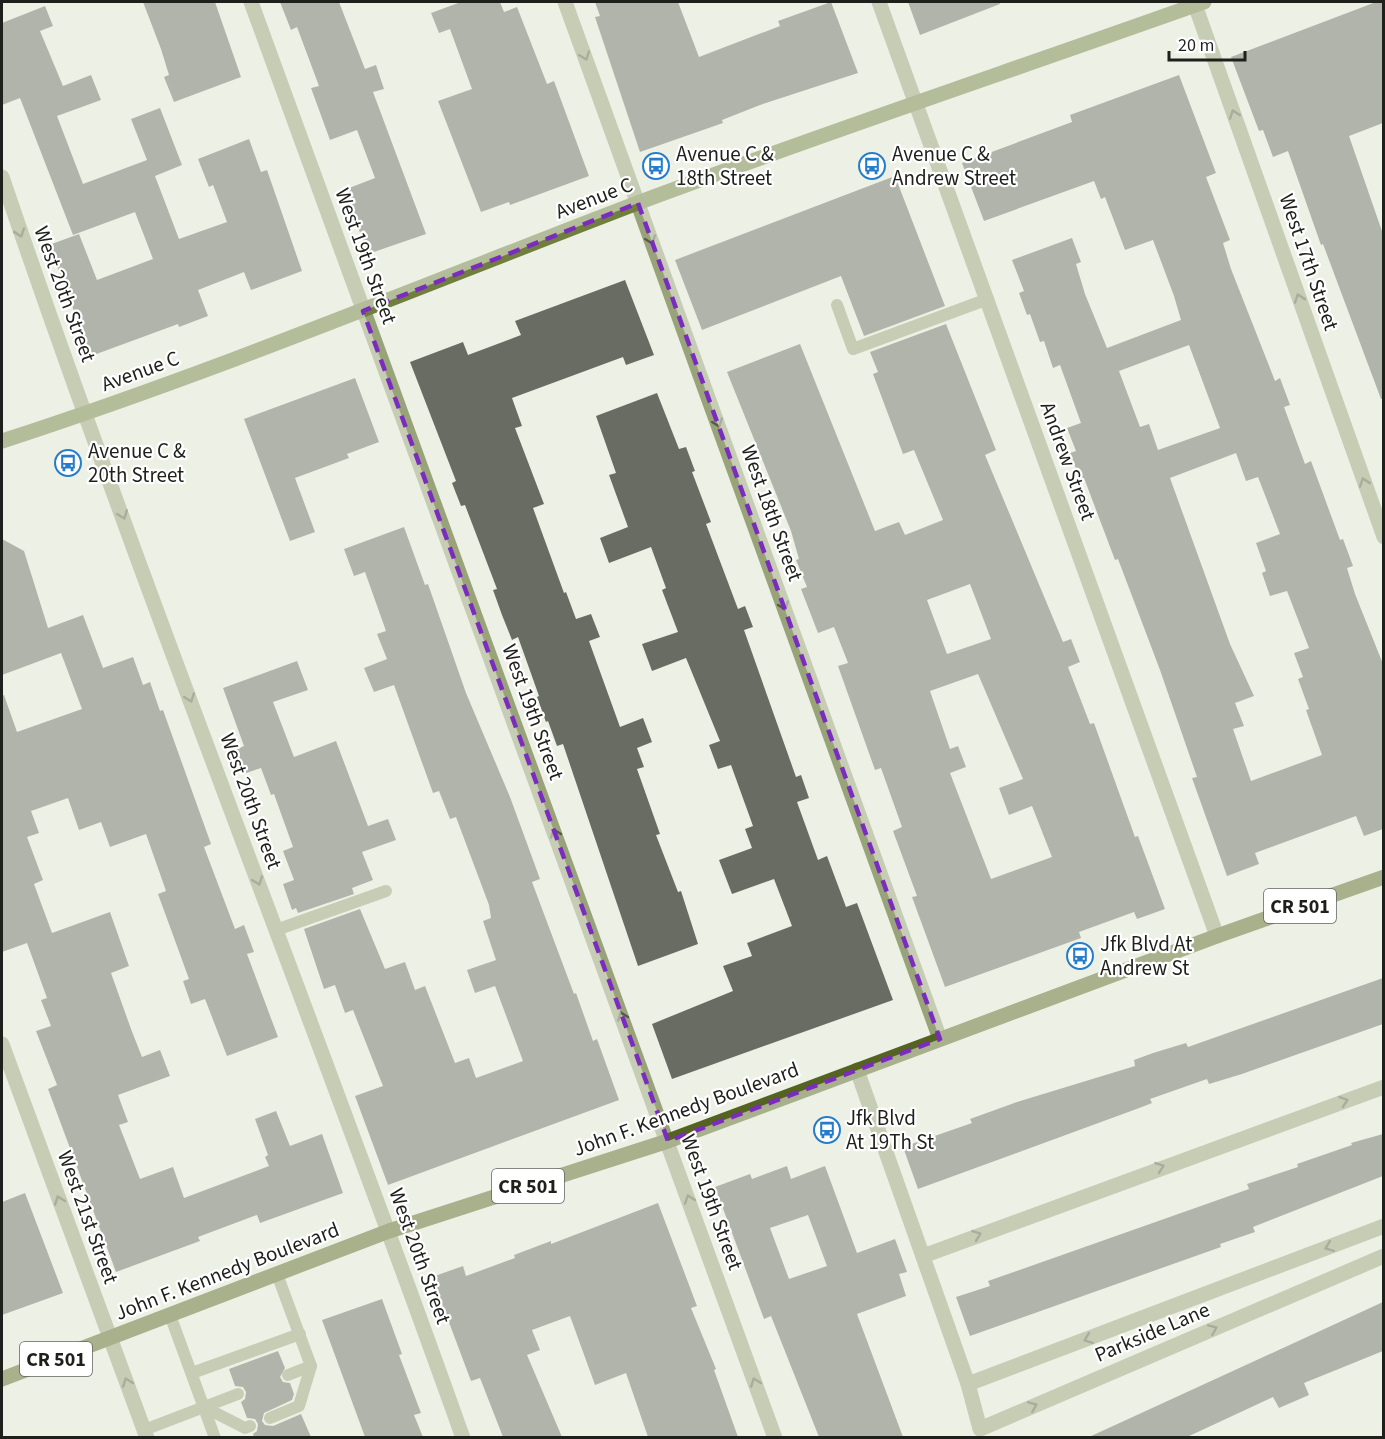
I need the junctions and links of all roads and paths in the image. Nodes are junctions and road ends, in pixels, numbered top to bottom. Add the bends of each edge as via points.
1 (250, 2) edge
2 (564, 2) edge
3 (879, 2) edge
4 (1198, 2) edge
5 (917, 103) junction
6 (2, 177) edge
7 (638, 203) junction
8 (988, 299) junction
9 (837, 305) dead end
10 (363, 311) junction
11 (85, 414) junction
12 (2, 441) edge
13 (1383, 537) edge
14 (1383, 877) edge
15 (386, 891) dead end
16 (276, 930) junction
17 (1217, 936) junction
18 (940, 1039) junction
19 (2, 1044) edge
20 (857, 1070) junction
21 (1383, 1087) edge
22 (668, 1141) junction
23 (1383, 1226) edge
24 (389, 1231) junction
25 (922, 1256) junction
26 (1383, 1256) edge
27 (277, 1274) junction
28 (170, 1315) junction
29 (300, 1334) junction
30 (111, 1339) junction
31 (311, 1366) junction
32 (192, 1373) junction
33 (288, 1375) dead end
34 (2, 1379) edge
35 (968, 1384) junction
36 (238, 1395) dead end
37 (204, 1407) junction
38 (270, 1418) dead end
39 (250, 1426) dead end
40 (145, 1433) edge
41 (214, 1437) edge
42 (463, 1437) edge
43 (775, 1437) edge

1 - 10 street, West 19th Street
2 -> 7 street, West 18th Street
3 - 5 street, Andrew Street
4 - 5 main road, Avenue C
13 -> 4 street, West 17th Street
5 - 7 main road, Avenue C
5 - 8 street, Andrew Street
6 -> 11 street, West 20th Street
7 - 10 main road, Avenue C
7 -> 18 street, West 18th Street
8 - 9 lane via 853,349
8 - 17 street, Andrew Street
10 - 11 main road, Avenue C
22 -> 10 street, West 19th Street
11 - 12 main road, Avenue C
11 -> 16 street, West 20th Street
14 - 17 main road, John F. Kennedy Boulevard / CR 501
15 - 16 lane
16 - 24 street, West 20th Street
17 - 18 main road, John F. Kennedy Boulevard / CR 501
18 - 20 main road, John F. Kennedy Boulevard / CR 501
30 -> 19 street, West 21st Street
20 - 22 main road, John F. Kennedy Boulevard / CR 501
20 - 25 street, Parkside Lane
25 -> 21 street
22 - 24 main road, John F. Kennedy Boulevard / CR 501
43 -> 22 street, West 19th Street
23 -> 35 street, Parkside Lane
24 - 27 main road, John F. Kennedy Boulevard / CR 501
24 - 42 street, West 20th Street
25 - 35 street, Parkside Lane
35 -> 26 street, Parkside Lane via 980,1429
27 - 28 main road, John F. Kennedy Boulevard / CR 501
27 - 29 lane
28 - 30 main road, John F. Kennedy Boulevard / CR 501
28 - 32 lane
29 - 31 lane
29 - 32 lane
30 - 34 main road, John F. Kennedy Boulevard / CR 501
40 -> 30 street, West 21st Street
31 - 33 lane
31 - 38 lane via 299,1406
32 - 37 lane
36 - 37 lane
37 - 39 lane via 245,1428
37 - 40 lane
37 - 41 lane

